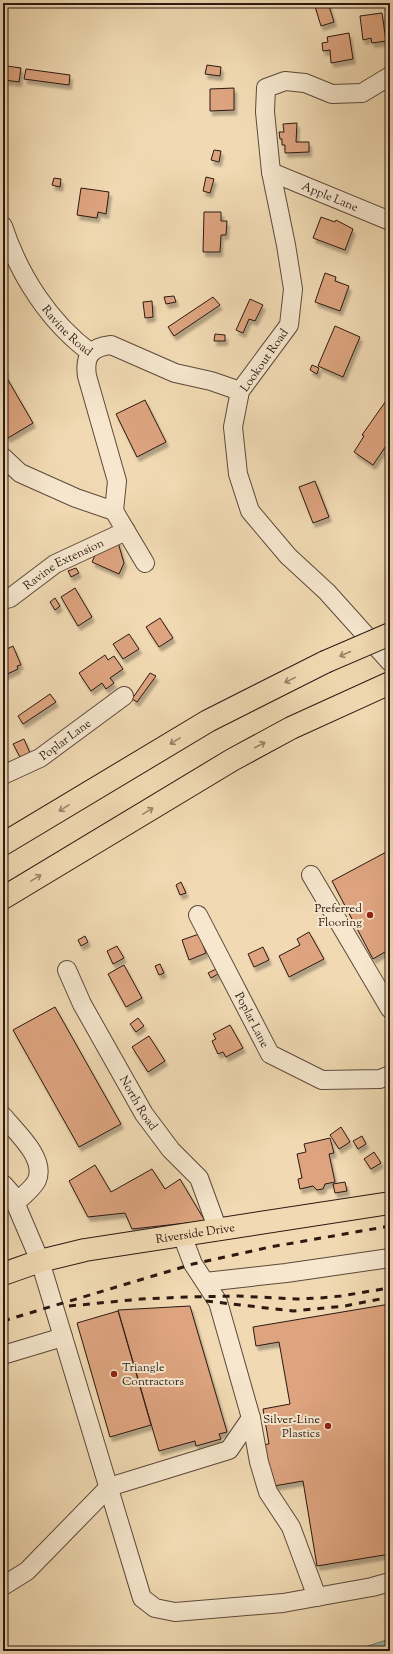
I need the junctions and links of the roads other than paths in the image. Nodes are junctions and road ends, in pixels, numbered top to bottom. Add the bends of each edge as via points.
1 (390, 76) edge
2 (271, 172) junction
3 (390, 221) edge
4 (3, 226) edge
5 (91, 353) junction
6 (240, 391) junction
7 (3, 457) edge
8 (114, 511) junction
9 (126, 531) junction
10 (145, 563) dead end
11 (3, 600) edge
12 (390, 634) edge
13 (390, 662) edge
14 (390, 683) edge
15 (124, 696) dead end
16 (3, 775) edge
17 (3, 844) edge
18 (311, 874) dead end
19 (3, 898) edge
20 (198, 915) dead end
21 (67, 970) dead end
22 (390, 1009) edge
23 (390, 1075) edge
24 (3, 1116) edge
25 (8, 1196) edge
26 (390, 1203) edge
27 (218, 1230) junction
28 (182, 1235) junction
29 (390, 1258) edge
30 (40, 1261) junction
31 (3, 1274) edge
32 (205, 1282) junction
33 (63, 1337) junction
34 (3, 1355) edge
35 (251, 1418) junction
36 (109, 1487) junction
37 (390, 1582) edge
38 (3, 1586) edge
39 (317, 1597) junction

1 - 2 street, Lookout Road via 362,93 332,94 306,83 285,80 266,88 265,112
2 - 3 street, Apple Lane
2 - 6 street, Lookout Road via 293,289 289,325
4 - 5 street, Ravine Road via 21,270 42,302 67,334
5 - 6 street via 111,345 175,373
5 - 8 street, Ravine Road via 86,365 87,376 117,481
6 - 13 street, Lookout Road via 233,427 238,474 250,511 288,556 328,592
7 - 8 street via 20,473 76,498
8 - 9 street
9 - 10 street
9 - 11 street, Ravine Extension via 55,564 10,598
12 -> 17 main road, bridge via 325,662 208,722
19 -> 14 main road via 232,760 291,728
15 - 16 street, Poplar Lane via 40,758
18 - 22 street
20 - 23 street, Poplar Lane via 270,1054 322,1080 380,1079
21 - 27 street, North Road via 82,1004 144,1114 171,1150 199,1178
24 - 25 street via 35,1156 39,1167 36,1181
25 - 30 street
26 - 27 main road, Riverside Drive
27 - 28 main road, Riverside Drive
28 - 30 main road, Riverside Drive via 85,1250
28 - 32 street via 193,1264
29 - 32 street
30 - 31 main road, Riverside Drive
30 - 33 street
32 - 35 street via 218,1302
33 - 34 street
33 - 36 street
35 - 36 street via 229,1450
35 - 39 street via 259,1462 268,1492 291,1527
36 - 38 street via 26,1571
36 - 39 street via 142,1598 155,1608 176,1612 283,1603
37 - 39 street

